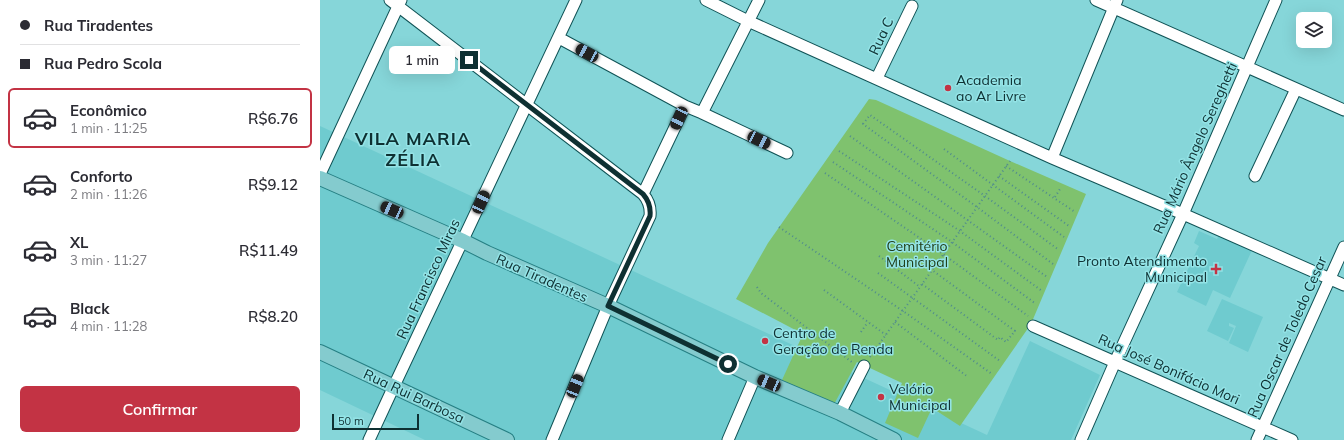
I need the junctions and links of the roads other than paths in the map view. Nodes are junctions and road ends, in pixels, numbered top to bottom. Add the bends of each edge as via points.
1 (576, 0) edge
2 (706, 0) edge
3 (759, 0) edge
4 (1096, 0) edge
5 (1276, 0) edge
6 (396, 2) edge
7 (1116, 4) edge
8 (912, 6) dead end
9 (748, 21) junction
10 (559, 38) junction
11 (1247, 68) junction
12 (877, 78) junction
13 (1296, 89) junction
14 (528, 105) junction
15 (685, 106) junction
16 (1344, 110) edge
17 (702, 112) junction
18 (787, 153) dead end
19 (1052, 158) junction
20 (320, 174) edge
21 (1255, 176) dead end
22 (320, 178) edge
23 (643, 194) junction
24 (1183, 214) junction
25 (463, 241) junction
26 (1344, 247) edge
27 (1330, 279) junction
28 (1344, 285) edge
29 (608, 306) junction
30 (1032, 322) road end
31 (320, 352) edge
32 (1115, 362) junction
33 (863, 368) road end
34 (755, 376) junction
35 (394, 386) junction
36 (840, 413) junction
37 (1263, 427) junction
38 (369, 440) edge
39 (507, 440) edge
40 (552, 440) edge
41 (728, 440) edge
42 (894, 440) edge
43 (1081, 440) edge
44 (1257, 440) edge
45 (1292, 440) edge

1 - 10 street, Rua Francisco Miras
2 - 9 street
3 - 9 street
4 - 7 street
5 - 11 street, Rua Mário Ângelo Sereghetti
6 - 14 street
6 - 20 street
7 - 11 street
7 - 19 street
8 - 12 street, Rua C
9 - 12 street
9 - 17 street
10 - 14 street, Rua Francisco Miras
10 - 15 street
11 - 13 street
11 - 24 street, Rua Mário Ângelo Sereghetti
12 - 19 street
13 - 16 street
13 - 21 street
14 - 23 street
14 - 25 street, Rua Francisco Miras
15 - 17 street
15 - 23 street
17 - 18 street
19 - 24 street
22 - 25 main road, Rua Tiradentes
23 - 29 street via 650,204 650,216
24 - 27 street
24 - 32 street, Rua Mário Ângelo Sereghetti
25 - 29 main road, Rua Tiradentes
25 - 35 street, Rua Francisco Miras
26 - 27 street, Rua Oscar de Toledo Cesar
27 - 28 street
27 - 37 street, Rua Oscar de Toledo Cesar
29 - 34 main road, Rua Tiradentes
29 - 40 street
30 - 32 street, Rua José Bonifácio Mori
31 - 35 main road, Rua Rui Barbosa
32 - 37 street, Rua José Bonifácio Mori
32 - 43 street, Rua Mário Ângelo Sereghetti
33 - 36 street
34 - 36 main road, Rua Tiradentes
34 - 41 street
35 - 38 street, Rua Francisco Miras
35 - 39 main road, Rua Rui Barbosa
36 - 42 main road, Rua Tiradentes
37 - 44 street, Rua Oscar de Toledo Cesar
37 - 45 street, Rua José Bonifácio Mori

